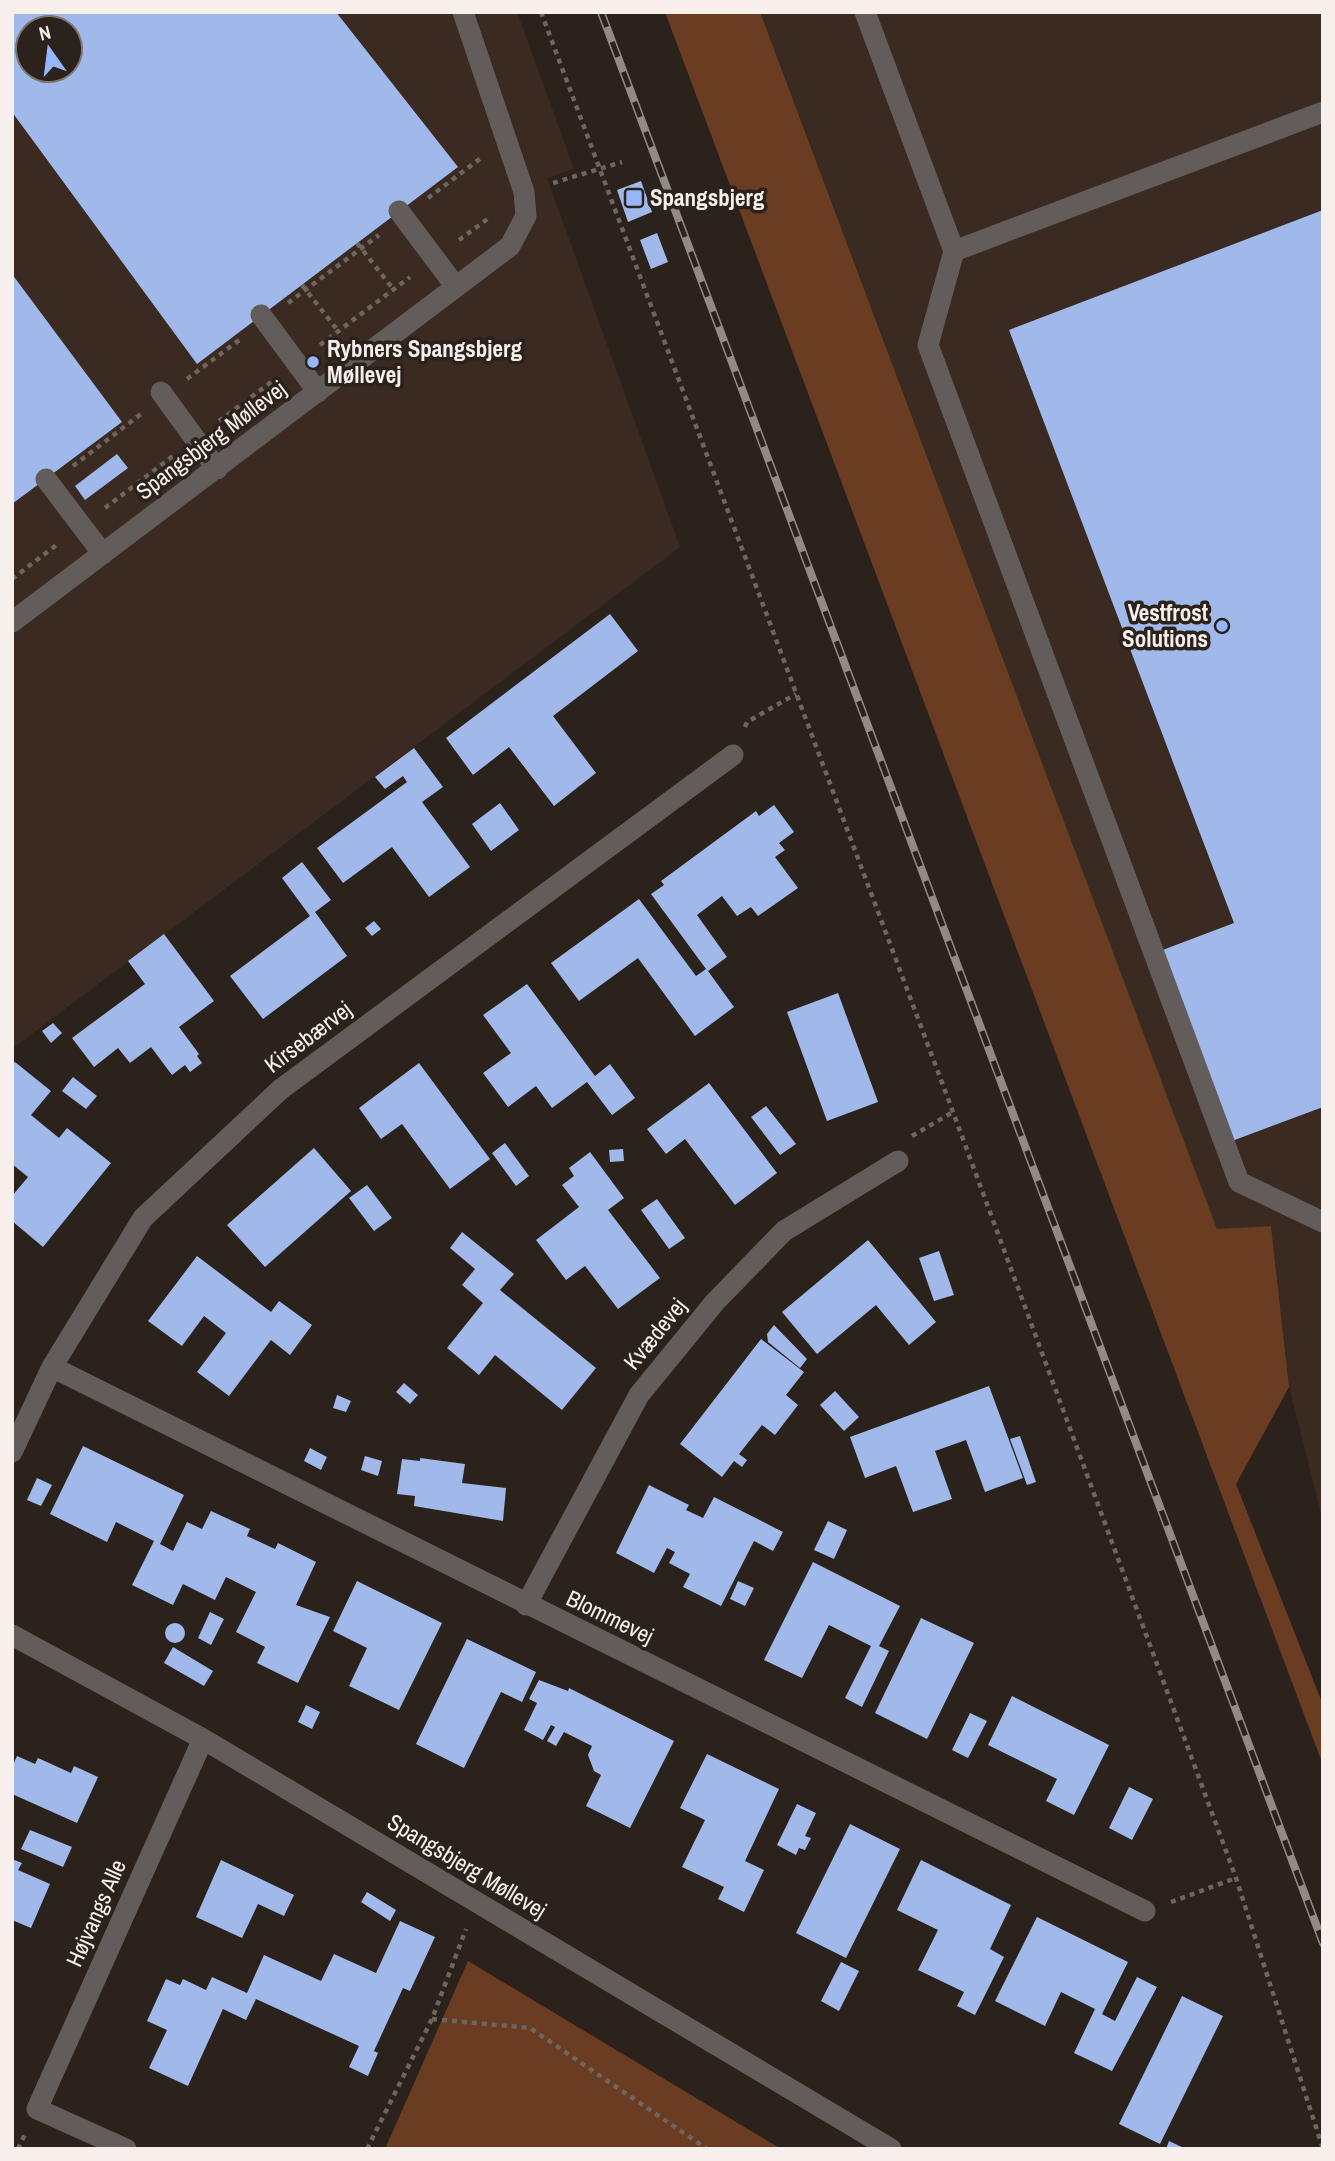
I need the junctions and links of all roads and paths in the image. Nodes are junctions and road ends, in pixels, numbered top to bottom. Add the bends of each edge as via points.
1 (463, 12) edge
2 (541, 12) edge
3 (865, 12) edge
4 (1323, 112) edge
5 (477, 145) dead end
6 (622, 162) dead end
7 (598, 169) junction
8 (486, 170) dead end
9 (524, 192) junction
10 (499, 209) dead end
11 (399, 211) dead end
12 (358, 243) dead end
13 (954, 251) junction
14 (434, 259) junction
15 (302, 285) dead end
16 (456, 287) junction
17 (393, 290) junction
18 (261, 315) dead end
19 (416, 319) junction
20 (338, 331) junction
21 (360, 361) junction
22 (296, 363) junction
23 (161, 392) dead end
24 (318, 392) junction
25 (195, 439) junction
26 (217, 469) junction
27 (47, 478) dead end
28 (82, 526) junction
29 (103, 554) junction
30 (12, 579) edge
31 (12, 622) edge
32 (796, 694) junction
33 (733, 755) joint
34 (953, 1112) junction
35 (898, 1161) joint
36 (1323, 1222) edge
37 (52, 1367) junction
38 (12, 1452) edge
39 (526, 1605) junction
40 (12, 1635) edge
41 (203, 1739) junction
42 (1236, 1878) junction
43 (477, 1902) junction
44 (1145, 1911) joint
45 (432, 2019) junction
46 (127, 2149) edge
47 (367, 2149) edge
48 (707, 2149) edge
49 (891, 2149) edge
50 (1323, 2149) edge

1 - 9 street, Spangsbjerg Møllevej
2 - 7 path
3 - 13 street
4 - 13 street
5 - 8 path
6 - 7 path
7 - 9 path
7 - 32 path
9 - 16 street, Spangsbjerg Møllevej via 526,216 510,246
10 - 14 path
11 - 14 street
12 - 17 path
13 - 36 street via 928,345 1240,1182
14 - 16 street
14 - 17 path
15 - 20 path
16 - 19 street, Spangsbjerg Møllevej
17 - 19 path
17 - 20 path
18 - 22 street
19 - 21 street, Spangsbjerg Møllevej
20 - 21 path
20 - 22 path
21 - 24 street, Spangsbjerg Møllevej
22 - 24 street
22 - 25 path
23 - 25 street
24 - 26 street, Spangsbjerg Møllevej
25 - 26 street
25 - 28 path
26 - 29 street, Spangsbjerg Møllevej
27 - 28 street
28 - 29 street
28 - 30 path
29 - 31 street, Spangsbjerg Møllevej
32 - 33 path via 747,722
32 - 34 path
33 - 37 street, Kirsebærvej via 281,1089 143,1218
34 - 35 path via 912,1134
34 - 42 path
35 - 39 street, Kvædevej via 784,1231 715,1302 639,1395
37 - 38 street, Kirsebærvej
37 - 39 street, Blommevej
39 - 44 street, Blommevej
40 - 41 street, Spangsbjerg Møllevej
41 - 43 street, Spangsbjerg Møllevej
41 - 46 street, Højvangs Alle via 37,2109
42 - 44 path
42 - 50 path
43 - 45 path
43 - 49 street, Spangsbjerg Møllevej
45 - 47 path
45 - 48 path via 530,2028

